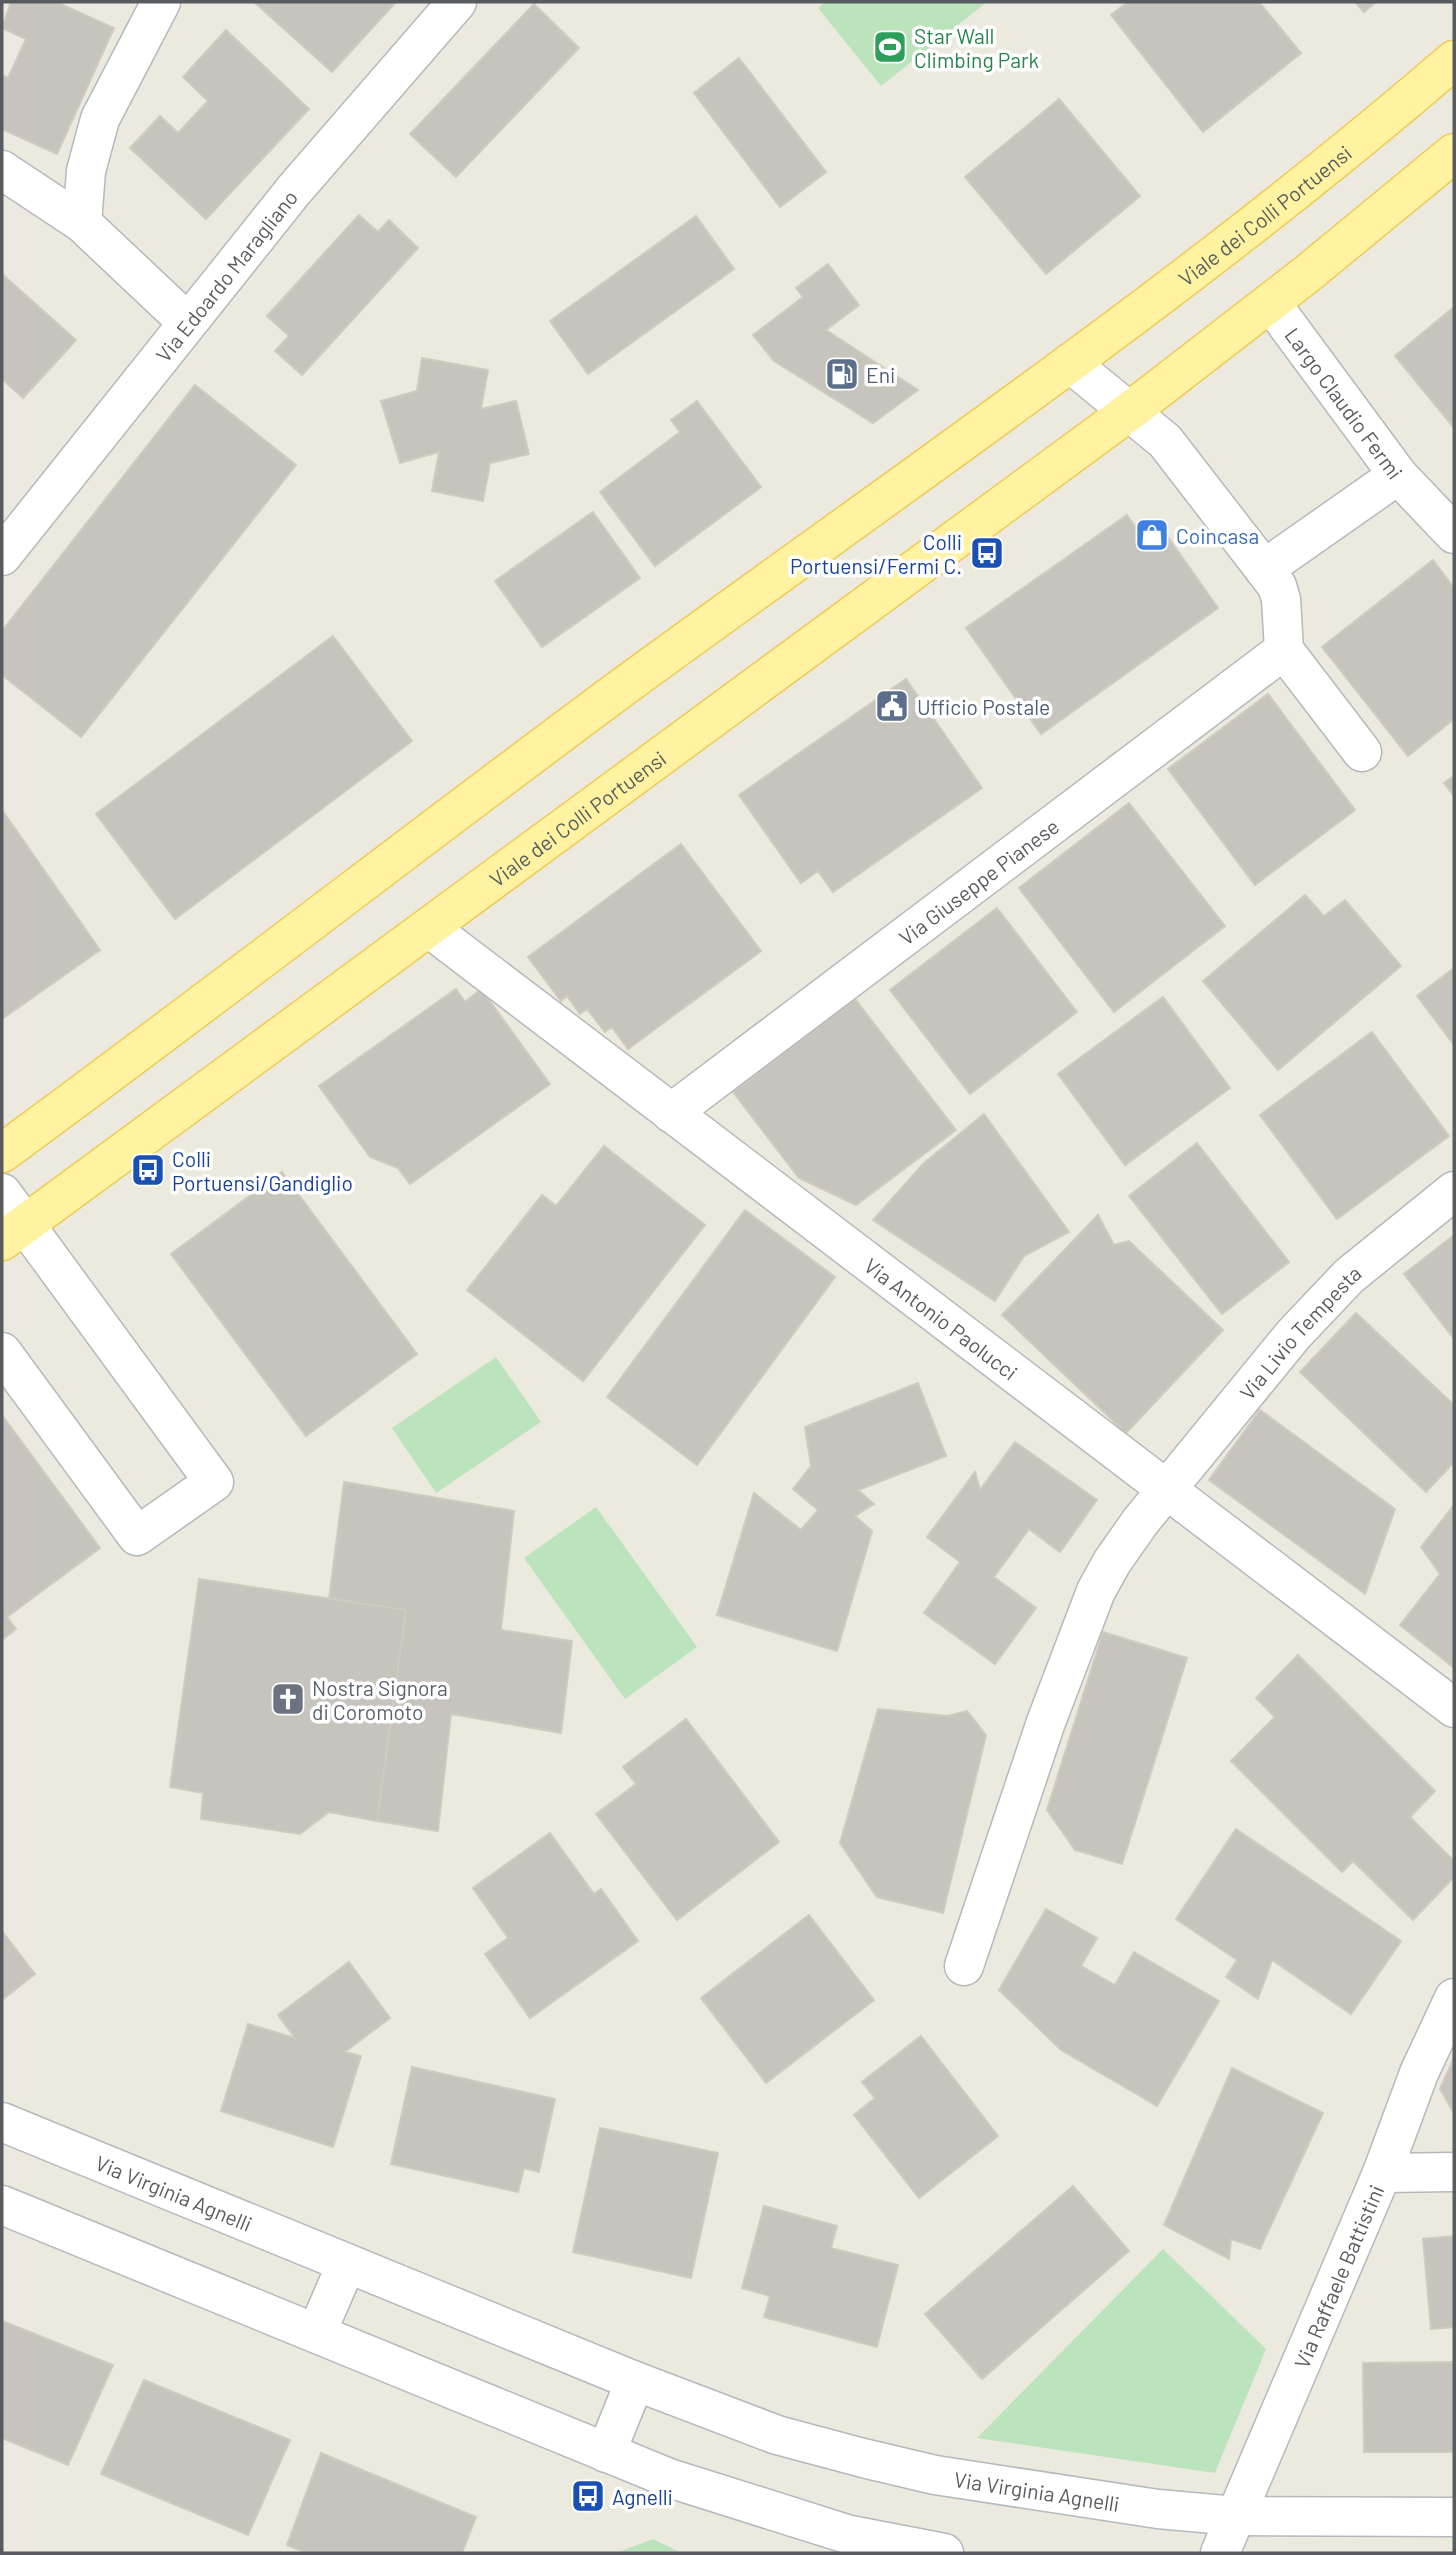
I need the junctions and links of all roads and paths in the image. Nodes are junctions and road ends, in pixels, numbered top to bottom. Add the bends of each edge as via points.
1 (161, 2) edge
2 (457, 2) edge
3 (1454, 60) edge
4 (1454, 153) edge
5 (2, 170) edge
6 (82, 223) junction
7 (1271, 303) junction
8 (187, 322) junction
9 (1070, 363) junction
10 (1130, 411) junction
11 (1398, 475) junction
12 (1454, 534) edge
13 (2, 556) edge
14 (1264, 569) junction
15 (1284, 650) junction
16 (1362, 752) dead end
17 (429, 928) junction
18 (671, 1112) junction
19 (2, 1153) edge
20 (1454, 1191) edge
21 (2, 1194) edge
22 (13, 1233) edge
23 (2, 1352) edge
24 (1166, 1491) junction
25 (1454, 1708) edge
26 (964, 1966) dead end
27 (1454, 1998) edge
28 (2, 2122) edge
29 (1454, 2172) edge
30 (1382, 2173) junction
31 (2, 2205) edge
32 (345, 2265) junction
33 (317, 2332) junction
34 (635, 2381) junction
35 (606, 2453) junction
36 (1236, 2516) junction
37 (1454, 2517) edge
38 (944, 2553) edge
39 (1220, 2553) edge

1 - 6 street via 100,119 86,171
2 - 8 street, Via Edoardo Maragliano
3 - 9 main road, Viale dei Colli Portuensi via 1264,217
4 - 7 main road, Viale dei Colli Portuensi
5 - 6 street
6 - 8 street
7 - 10 main road, Viale dei Colli Portuensi
7 - 11 street, Largo Claudio Fermi
8 - 13 street, Via Edoardo Maragliano
9 - 10 street
9 - 19 main road, Viale dei Colli Portuensi via 624,687
10 - 14 street via 1165,441
10 - 17 main road, Viale dei Colli Portuensi
11 - 12 street
11 - 14 street, Largo Claudio Fermi
14 - 15 street via 1281,599
15 - 16 street
15 - 18 street, Via Giuseppe Pianese
17 - 18 street, Via Antonio Paolucci
17 - 22 main road, Viale dei Colli Portuensi
18 - 24 street, Via Antonio Paolucci
20 - 24 street, Via Livio Tempesta via 1349,1276 1294,1334
21 - 22 street
22 - 23 street via 214,1482 137,1536
24 - 25 street, Via Antonio Paolucci
24 - 26 street, Via Livio Tempesta via 1125,1543 1096,1591 1046,1722
27 - 30 street, Via Raffaele Battistini via 1419,2073
28 - 32 street, Via Virginia Agnelli
29 - 30 street
30 - 36 street, Via Raffaele Battistini
31 - 33 street
32 - 33 street
32 - 34 street, Via Virginia Agnelli
33 - 35 street
34 - 35 street
34 - 36 street, Via Virginia Agnelli via 777,2435 935,2475 1076,2498
35 - 38 street via 793,2519
36 - 37 street, Via Virginia Agnelli
36 - 39 street, Via Raffaele Battistini

